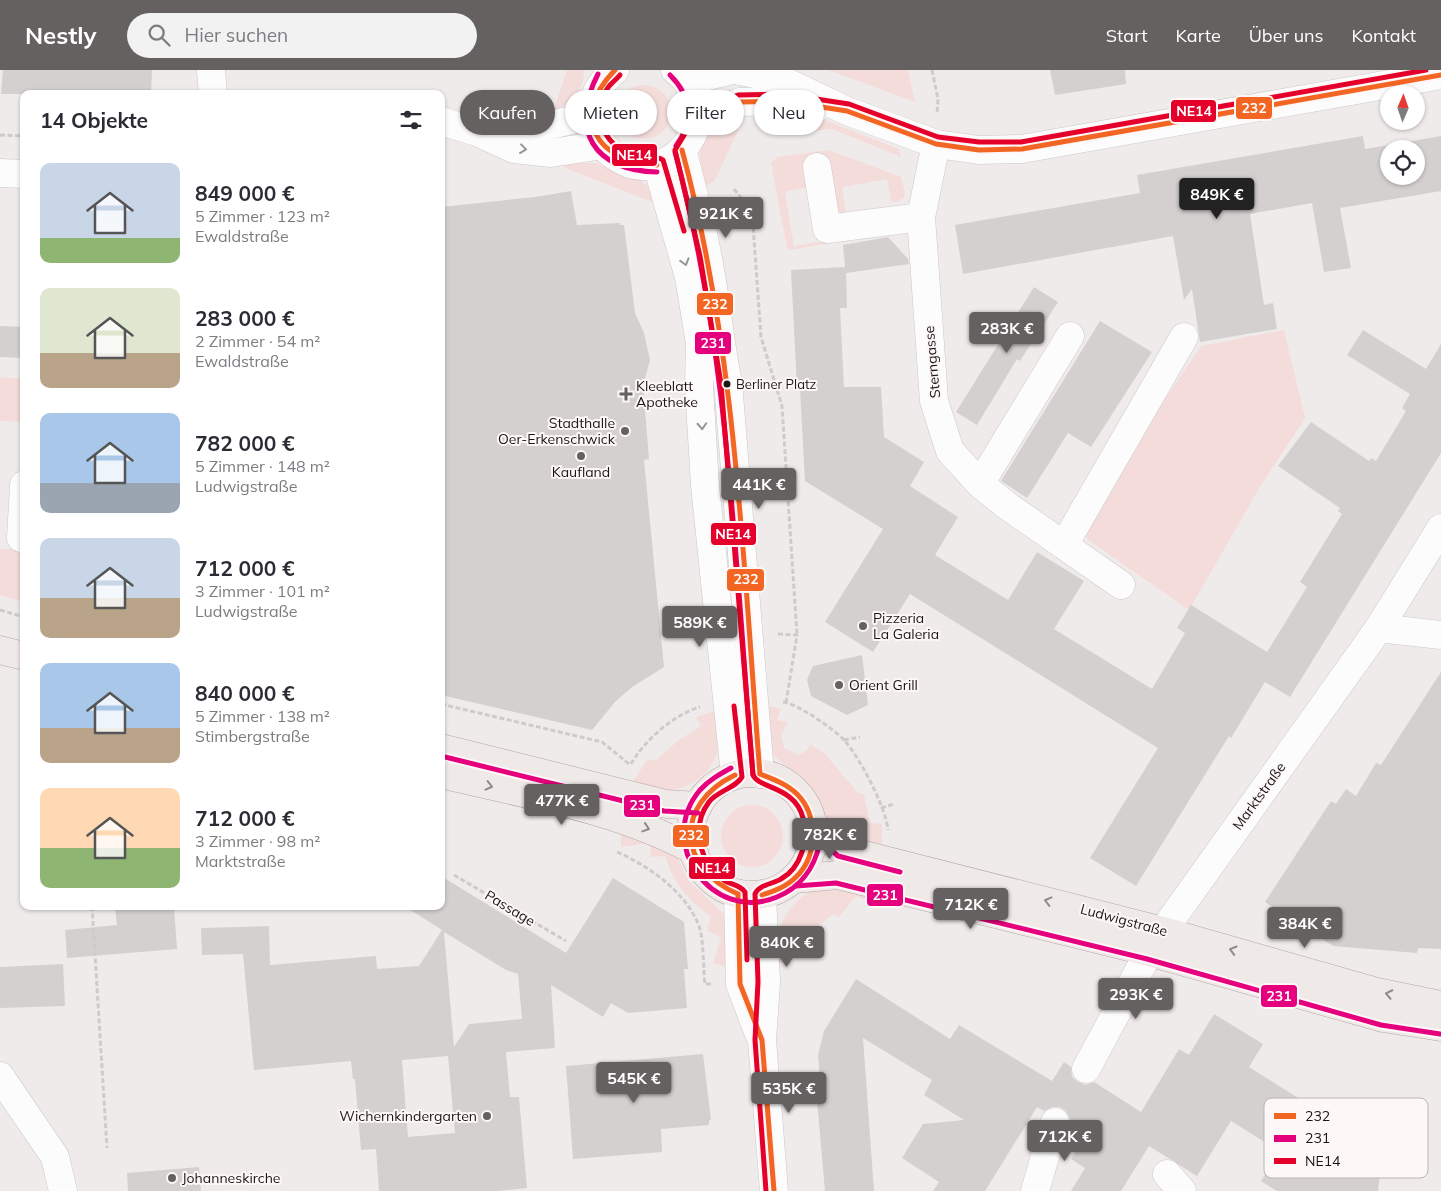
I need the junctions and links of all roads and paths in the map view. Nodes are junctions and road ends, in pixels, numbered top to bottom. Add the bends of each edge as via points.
1 (211, 70) edge
2 (734, 70) edge
3 (932, 70) edge
4 (607, 73) edge
5 (1441, 75) edge
6 (681, 76) edge
7 (213, 90) edge
8 (598, 90) edge
9 (691, 90) edge
10 (744, 102) edge
11 (847, 111) junction
12 (445, 122) edge
13 (460, 127) edge
14 (0, 135) edge
15 (484, 135) edge
16 (597, 135) edge
17 (693, 135) edge
18 (20, 136) edge
19 (936, 144) junction
20 (603, 145) junction
21 (682, 150) junction
22 (657, 165) junction
23 (817, 167) dead end
24 (0, 173) edge
25 (20, 174) edge
26 (734, 189) dead end
27 (921, 217) junction
28 (1070, 336) dead end
29 (1184, 337) dead end
30 (980, 484) junction
31 (1441, 528) edge
32 (1064, 545) junction
33 (1121, 585) dead end
34 (0, 610) edge
35 (20, 616) edge
36 (1379, 628) junction
37 (772, 634) dead end
38 (1441, 635) edge
39 (796, 636) junction
40 (0, 650) edge
41 (20, 655) edge
42 (754, 700) junction
43 (727, 702) junction
44 (786, 703) junction
45 (445, 705) edge
46 (860, 737) dead end
47 (844, 740) junction
48 (445, 749) edge
49 (630, 765) junction
50 (748, 774) junction
51 (445, 775) edge
52 (612, 803) junction
53 (894, 804) dead end
54 (698, 806) junction
55 (881, 808) junction
56 (813, 824) junction
57 (693, 850) junction
58 (891, 862) junction
59 (454, 875) dead end
60 (795, 878) junction
61 (750, 894) junction
62 (92, 910) edge
63 (566, 941) dead end
64 (1156, 941) junction
65 (740, 984) junction
66 (1441, 1005) edge
67 (1441, 1027) edge
68 (762, 1040) junction
69 (1086, 1069) dead end
70 (0, 1076) edge
71 (1054, 1122) dead end
72 (107, 1148) dead end
73 (63, 1191) edge
74 (774, 1191) edge
75 (1035, 1191) edge

1 - 7 street
2 - 6 street
2 - 11 street via 780,79
3 - 19 path via 938,99
4 - 8 street
5 - 19 street via 1022,149 979,150
6 - 9 street
10 - 11 street via 783,102
11 - 19 street
12 - 13 street
14 - 18 path
15 -> 20 street via 514,148 551,153
16 - 20 street
17 - 21 street
19 - 27 street, Sterngasse
20 - 22 street via 625,163
21 - 22 street
21 - 42 street via 711,272 728,383
22 -> 43 street via 690,277 700,343 699,386 705,485
23 - 27 street via 826,229
24 - 25 street
26 - 39 path via 752,211 761,337 782,406
27 - 30 street, Sterngasse via 934,401 950,451
28 - 30 street
29 - 32 street
30 - 32 street, Sterngasse
31 - 36 street, Marktstraße
32 - 33 street, Sterngasse
34 - 35 path
36 - 38 street
36 - 64 street, Marktstraße
37 - 39 path
39 - 44 path
40 - 41 main road
42 - 44 path
42 - 50 street
43 - 49 path via 697,707 671,722 638,752
43 - 50 street
44 - 47 path via 819,721
45 - 49 path via 602,742
46 - 47 path
47 - 55 path via 871,784
48 - 52 main road
49 - 52 path
50 - 54 main road via 717,784
50 - 56 main road via 781,780 807,806
51 -> 52 main road
52 - 54 main road
52 -> 57 main road
52 - 65 path via 601,844 637,860 678,893 699,926 705,984
53 - 55 path
54 - 57 main road via 691,827
55 - 58 path via 887,823
56 - 58 main road, Ludwigstraße via 841,849
56 - 60 main road via 814,838 808,861
57 - 61 main road via 699,864 720,886
64 -> 58 main road, Ludwigstraße
59 - 63 path, Passage
60 - 61 main road via 782,888
60 - 64 main road, Ludwigstraße via 837,875
61 - 65 street
61 - 68 street via 766,982
62 - 72 path
66 -> 64 main road, Ludwigstraße
64 - 67 main road, Ludwigstraße via 1382,1018
64 - 69 street, Marktstraße
65 - 68 street
68 - 74 street
70 - 73 street via 55,1157
71 - 75 street

